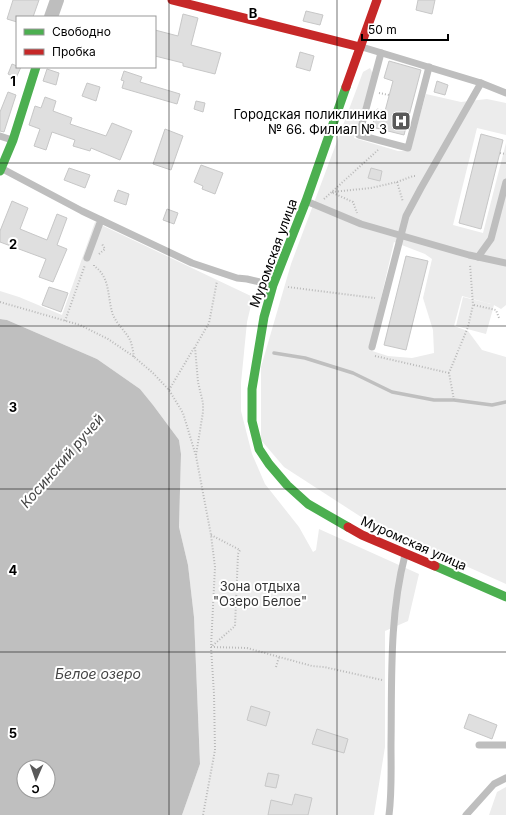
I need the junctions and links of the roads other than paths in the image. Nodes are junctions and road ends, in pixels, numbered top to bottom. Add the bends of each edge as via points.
1 (57, 0) edge
2 (172, 0) edge
3 (377, 0) edge
4 (51, 16) edge
5 (360, 47) junction
6 (381, 53) junction
7 (36, 68) edge
8 (429, 68) junction
9 (481, 83) junction
10 (506, 93) edge
11 (0, 136) edge
12 (13, 140) junction
13 (1, 169) edge
14 (506, 182) edge
15 (306, 201) junction
16 (101, 220) junction
17 (401, 236) junction
18 (478, 257) junction
19 (92, 259) road end
20 (506, 262) edge
21 (273, 286) junction
22 (372, 347) road end
23 (405, 555) junction
24 (506, 597) edge
25 (479, 745) dead end
26 (506, 745) edge
27 (506, 778) edge
28 (389, 815) edge
29 (466, 815) edge

1 - 4 street
2 - 5 street
3 - 5 street, Муромская улица
5 - 6 lane
5 - 15 street, Муромская улица
6 - 8 lane
6 - 8 lane via 359,135 408,148
7 - 12 street
8 - 9 lane
9 - 10 lane
9 - 17 lane via 406,216
11 - 12 lane
12 - 13 street
13 - 16 lane
14 - 18 lane via 491,239
15 - 17 lane via 360,224
15 - 21 street, Муромская улица
16 - 19 lane via 96,232
16 - 21 lane via 192,263 219,273
17 - 18 lane
17 - 22 lane
18 - 20 lane
21 - 23 street, Муромская улица via 264,317 252,389 252,421 259,449 279,476 308,504 362,535
23 - 24 street, Муромская улица
23 - 28 lane via 395,609
25 - 26 lane
27 - 29 lane via 494,784

